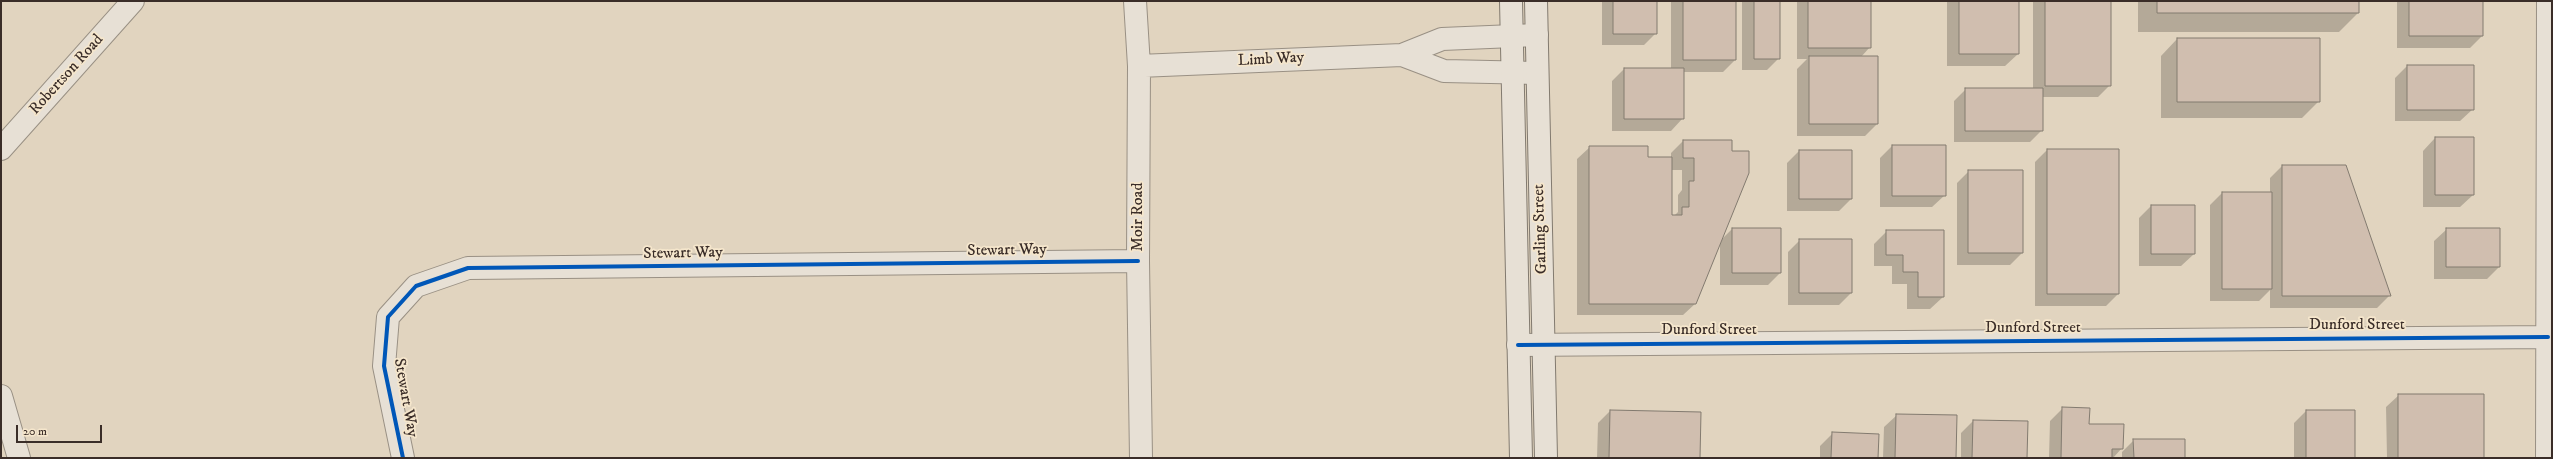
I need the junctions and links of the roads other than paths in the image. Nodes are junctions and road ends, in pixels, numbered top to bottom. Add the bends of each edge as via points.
1 (133, 1) edge
2 (1135, 1) edge
3 (1511, 1) edge
4 (1536, 1) edge
5 (2548, 1) edge
6 (1536, 35) junction
7 (1511, 36) junction
8 (1402, 55) junction
9 (1139, 66) junction
10 (1511, 72) junction
11 (1537, 73) junction
12 (1, 149) edge
13 (1138, 262) junction
14 (2548, 337) junction
15 (1544, 344) junction
16 (1518, 345) junction
17 (2, 406) edge
18 (19, 458) edge
19 (403, 458) edge
20 (1142, 458) edge
21 (1521, 458) edge
22 (1546, 458) edge
23 (2547, 458) edge

1 - 12 street, Robertson Road
2 - 9 street, Moir Road
3 - 7 street, Garling Street
4 - 6 street, Garling Street
5 - 14 street
6 - 7 street, Limb Way
6 - 11 street, Garling Street
7 - 8 street, Limb Way via 1442,39
7 - 10 street, Garling Street
8 - 9 street, Limb Way
8 - 10 street, Limb Way via 1444,71
9 - 13 street, Moir Road
10 - 11 street, Limb Way
10 - 16 street, Garling Street
11 - 15 street, Garling Street
13 - 19 street, Stewart Way via 468,268 416,286 388,317 384,366
13 - 20 street, Moir Road
14 - 15 street, Dunford Street
14 - 23 street
15 - 16 street, Dunford Street
15 - 22 street, Garling Street
16 - 21 street, Garling Street
17 - 18 street

